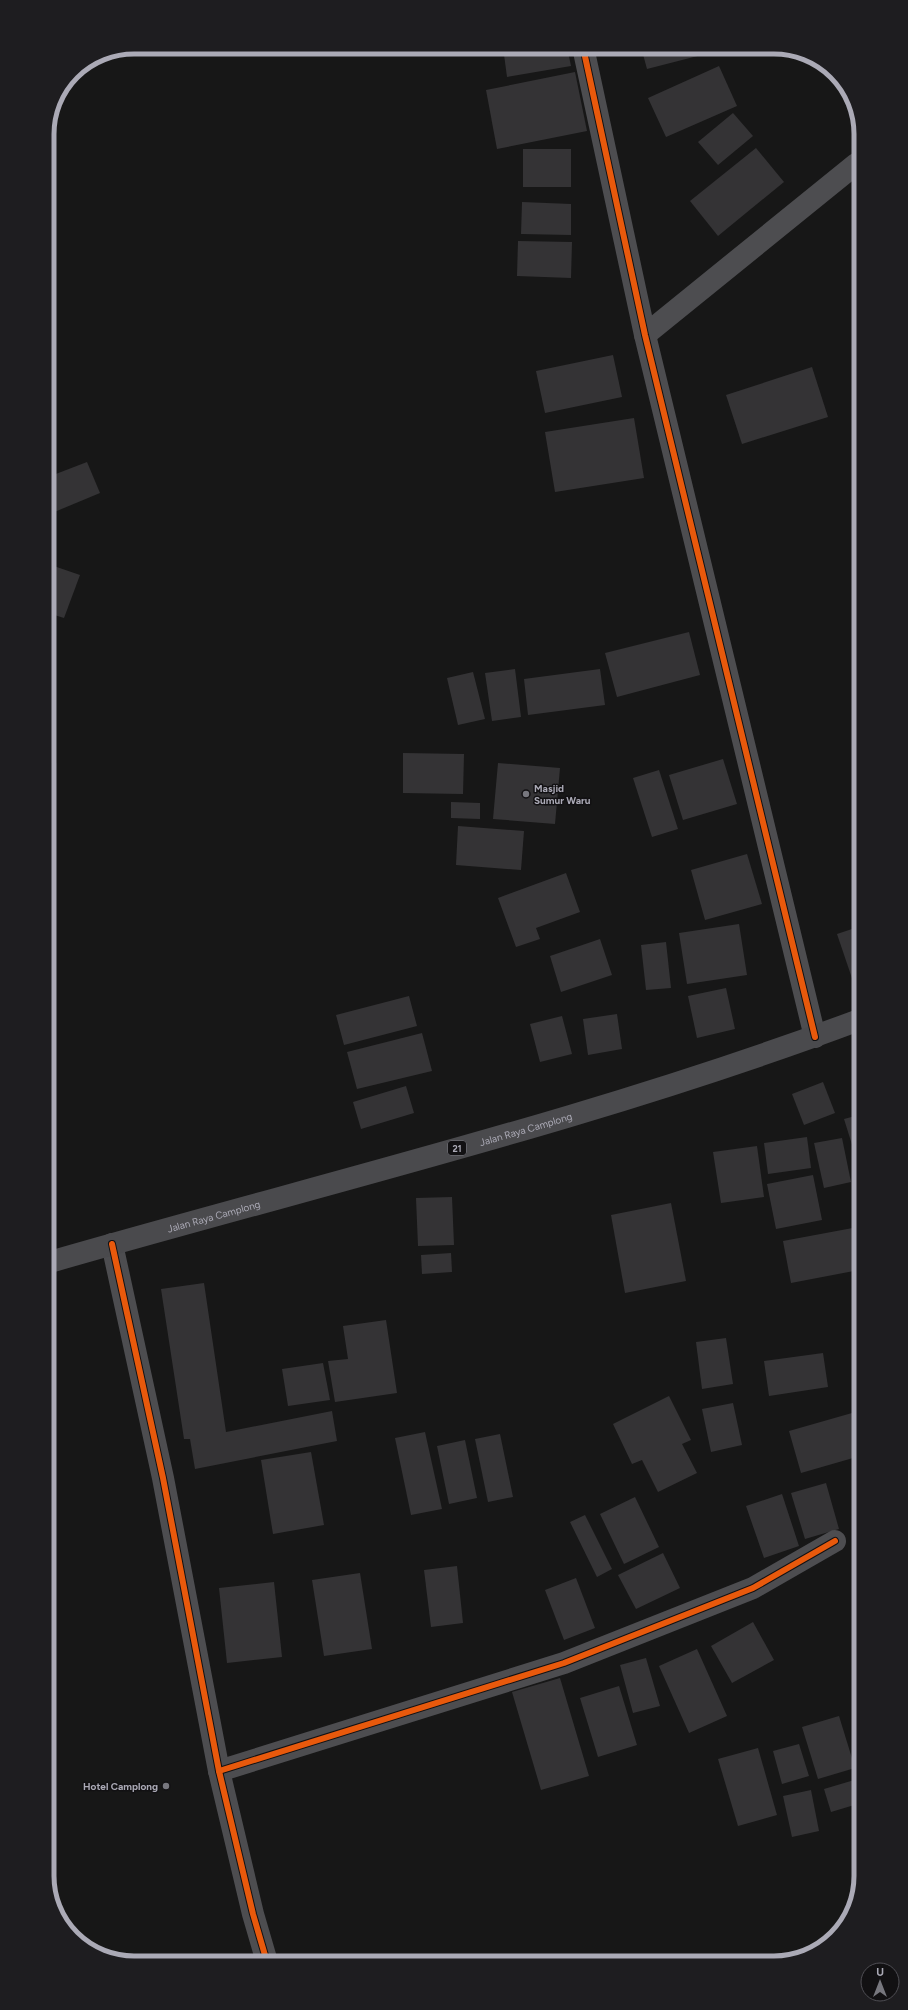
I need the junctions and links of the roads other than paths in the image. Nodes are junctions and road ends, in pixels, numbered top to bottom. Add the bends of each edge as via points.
1 (585, 54) edge
2 (854, 166) edge
3 (645, 335) junction
4 (854, 1022) edge
5 (815, 1037) junction
6 (112, 1244) junction
7 (54, 1261) edge
8 (835, 1541) dead end
9 (218, 1771) junction
10 (265, 1956) edge

1 - 3 street
2 - 3 street
3 - 5 street
4 - 5 highway, Jalan Raya Camplong / 21
5 - 6 highway, Jalan Raya Camplong / 21 via 524,1130
6 - 7 highway, Jalan Raya Camplong / 21
6 - 9 street via 163,1478
8 - 9 street via 753,1588 564,1663
9 - 10 street

